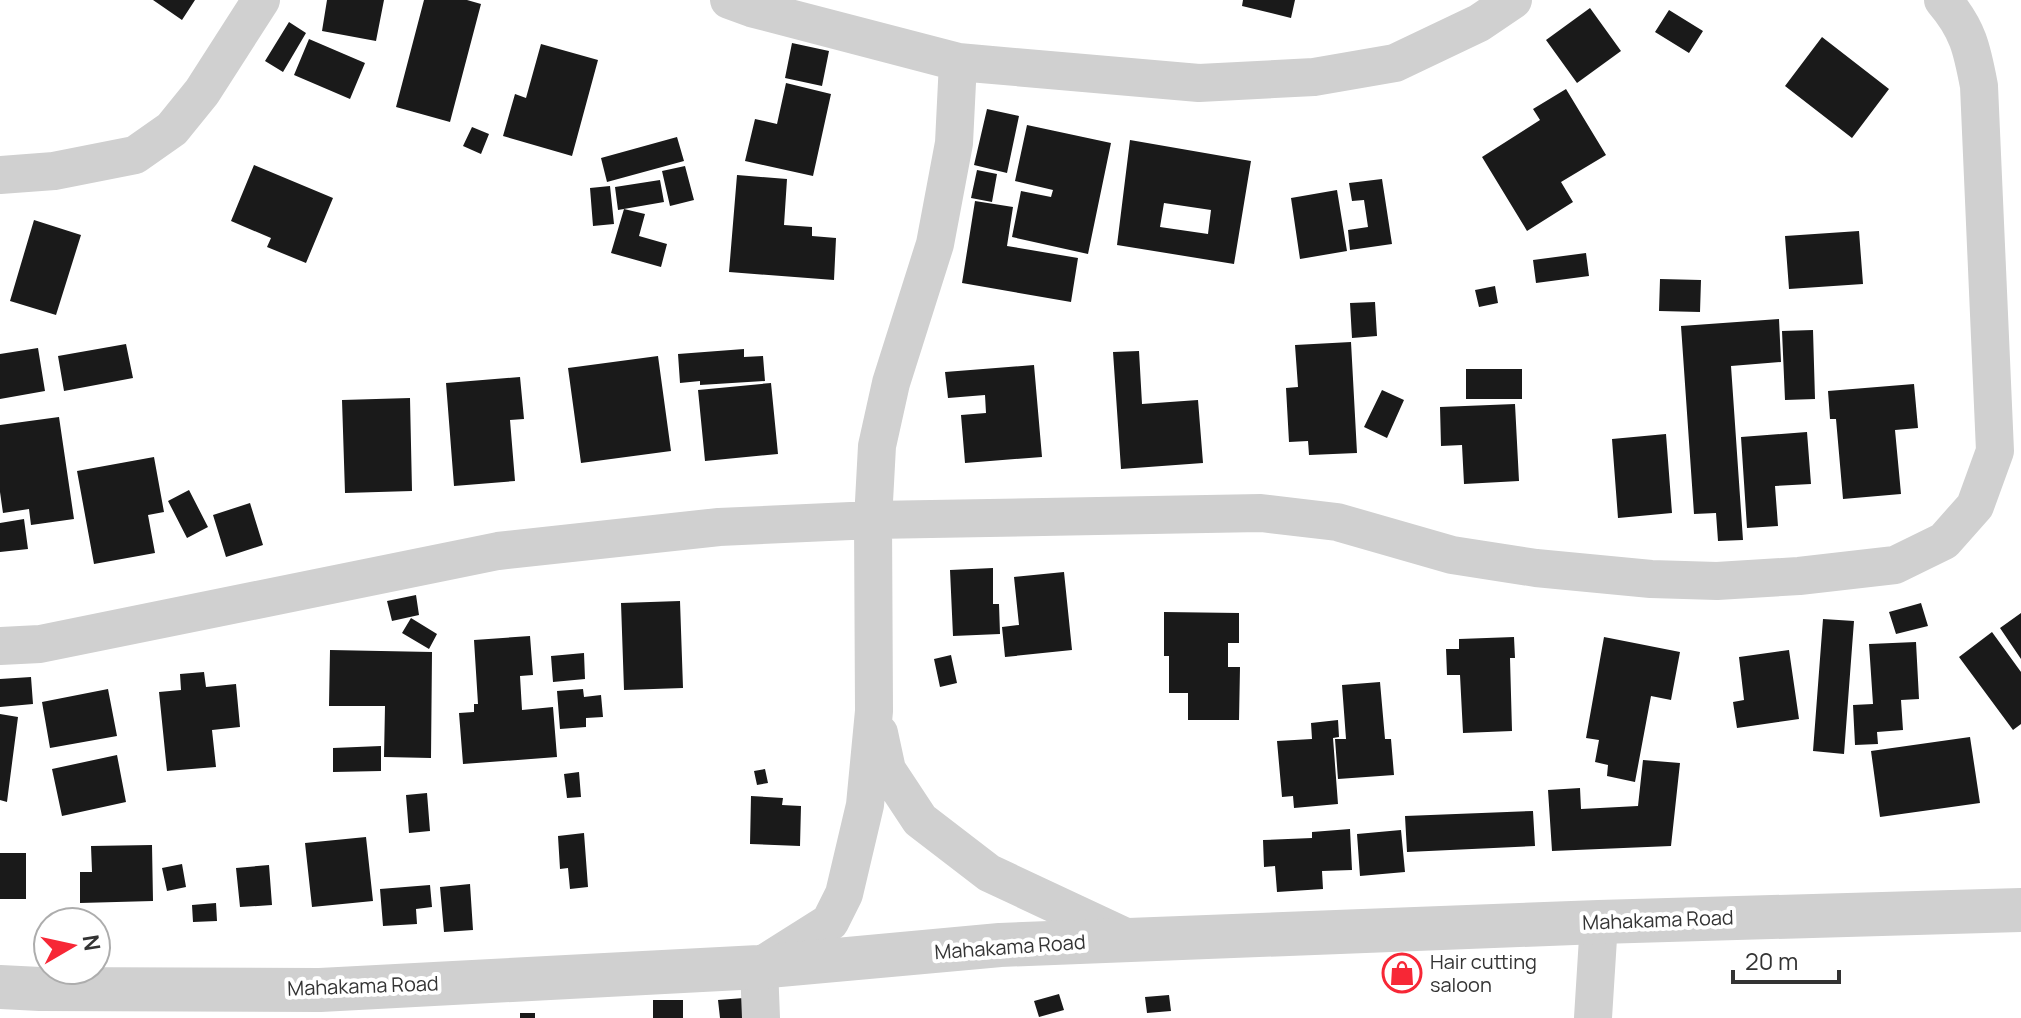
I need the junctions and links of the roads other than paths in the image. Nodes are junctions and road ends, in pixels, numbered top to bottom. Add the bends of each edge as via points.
1 (261, 0) edge
2 (729, 0) edge
3 (1513, 0) edge
4 (1943, 0) edge
5 (958, 62) junction
6 (0, 175) edge
7 (873, 520) junction
8 (0, 646) edge
9 (874, 711) junction
10 (2021, 910) edge
11 (1599, 922) junction
12 (1132, 940) junction
13 (759, 967) junction
14 (0, 987) edge
15 (321, 1004) edge
16 (761, 1018) edge
17 (1593, 1018) edge

1 - 6 street via 172,129 135,155
2 - 5 street
3 - 5 street via 1479,23 1395,63 1314,77 1199,83
4 - 7 street via 1959,18 1972,48 1979,86 1995,451 1975,506 1944,541 1895,565 1717,581 1651,579 1452,555 1337,522 1261,513
5 - 7 street via 954,143 941,215 879,434
7 - 8 street via 719,527 498,551 40,644
7 - 9 street
9 - 12 street via 887,770 920,820 989,873
9 - 13 street via 865,805 844,894 830,922
10 - 11 street, Mahakama Road
11 - 12 street, Mahakama Road
11 - 17 street
12 - 13 street, Mahakama Road via 1000,945
13 - 15 street, Mahakama Road
13 - 16 street
14 - 15 street, Mahakama Road

